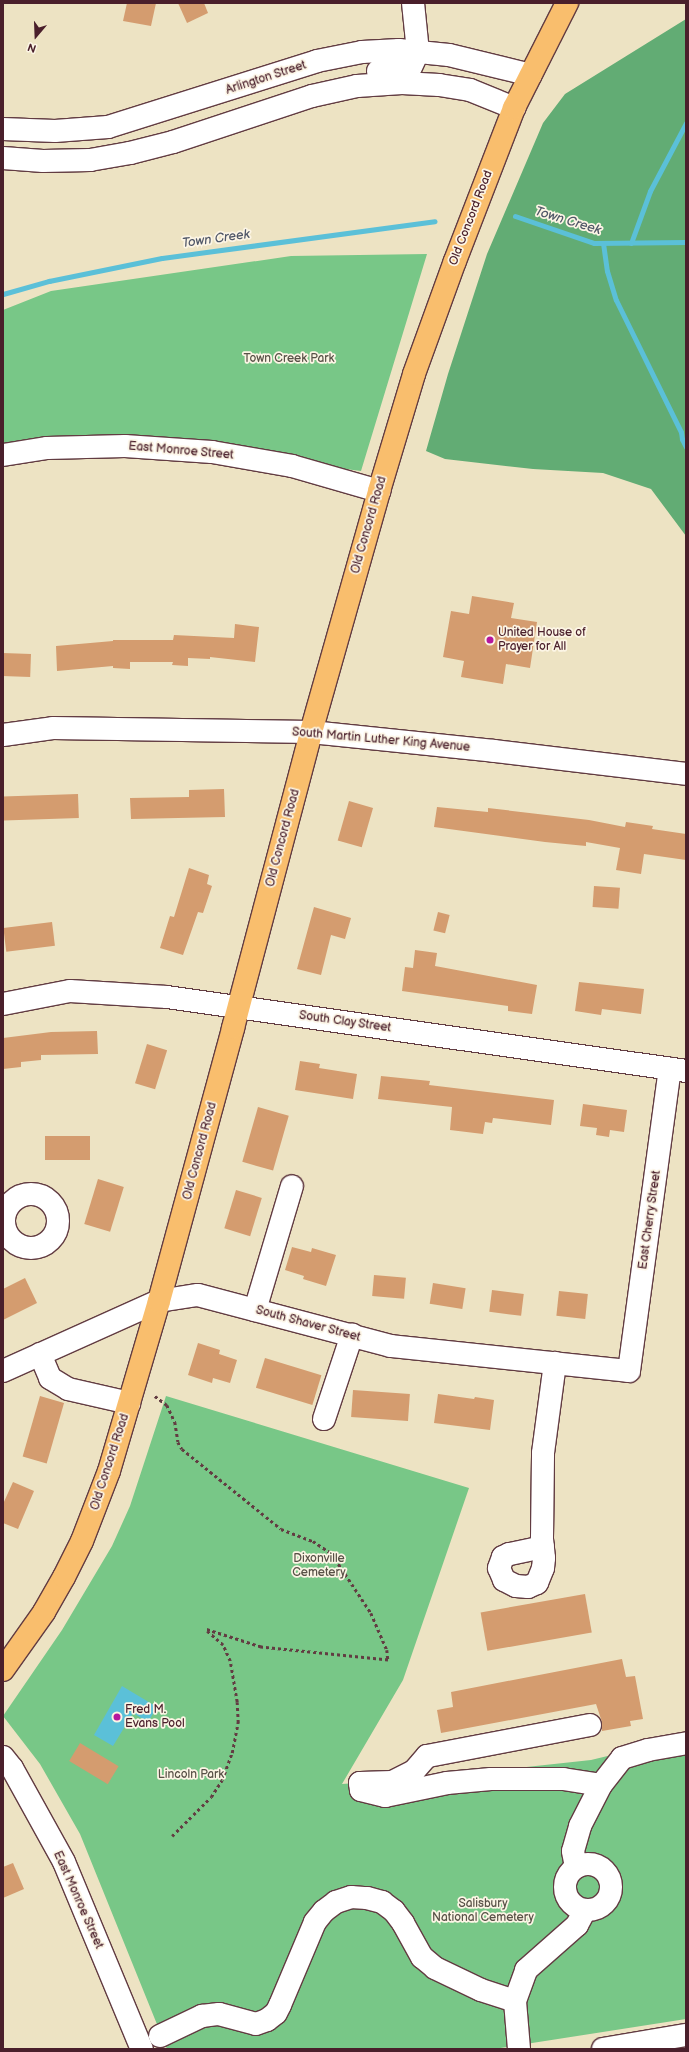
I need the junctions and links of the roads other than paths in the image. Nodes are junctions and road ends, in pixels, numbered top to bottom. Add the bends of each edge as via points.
1 (413, 3) edge
2 (567, 3) edge
3 (418, 52) junction
4 (531, 75) junction
5 (514, 108) junction
6 (269, 110) junction
7 (3, 128) edge
8 (3, 158) edge
9 (3, 455) edge
10 (379, 491) junction
11 (311, 732) junction
12 (3, 735) edge
13 (686, 774) edge
14 (3, 1004) edge
15 (239, 1006) junction
16 (678, 1070) edge
17 (292, 1186) dead end
18 (159, 1301) junction
19 (255, 1310) junction
20 (352, 1335) junction
21 (40, 1354) junction
22 (555, 1363) junction
23 (3, 1371) edge
24 (629, 1371) joint
25 (129, 1403) junction
26 (324, 1419) dead end
27 (543, 1547) dead end
28 (3, 1670) edge
29 (590, 1725) dead end
30 (686, 1743) edge
31 (3, 1757) edge
32 (601, 1786) junction
33 (576, 1867) junction
34 (585, 1910) junction
35 (515, 2001) junction
36 (686, 2035) edge
37 (160, 2036) dead end
38 (142, 2049) edge
39 (519, 2049) edge
40 (603, 2049) edge

1 - 3 street
2 - 4 main road, Old Concord Road
3 - 4 street, Arlington Street via 449,55
3 - 6 street via 411,67 343,74
3 - 7 street, Arlington Street via 362,52 318,61 108,127 55,131
4 - 5 main road, Old Concord Road
5 - 6 street via 470,90 402,83 357,86 312,96
5 - 10 main road, Old Concord Road via 414,374
6 - 8 street via 173,142 123,155 90,160 43,161
9 - 10 street, East Monroe Street via 47,448 125,446 212,452 292,466
10 - 11 main road, Old Concord Road
11 - 12 street, South Martin Luther King Avenue via 53,728
11 - 13 street, South Martin Luther King Avenue
11 - 15 main road, Old Concord Road
14 - 15 street, South Clay Street via 70,991 167,997
15 - 16 street, South Clay Street
15 - 18 main road, Old Concord Road
16 - 24 street, East Cherry Street
17 - 19 street
18 - 19 street, South Shaver Street via 198,1295
18 - 21 street, South Shaver Street
18 - 25 main road, Old Concord Road
19 - 20 street, South Shaver Street
20 - 22 street, South Shaver Street via 391,1346
20 - 26 street
21 - 23 street, South Shaver Street
21 - 25 street via 50,1378 68,1389
22 - 24 street, South Shaver Street
22 - 27 street via 543,1453
25 - 28 main road, Old Concord Road via 104,1485 82,1541 44,1612
29 - 32 street via 427,1756 414,1772 392,1782 360,1783 361,1790 385,1796 446,1783 491,1779 562,1779
30 - 32 street via 622,1758
31 - 38 street, East Monroe Street via 12,1768 64,1862
32 - 33 street via 580,1826 573,1851
33 - 34 street via 566,1877 565,1892 572,1904
33 - 34 street via 584,1864 596,1865 606,1871 610,1878 612,1890 607,1902 593,1910
34 - 35 street via 577,1925 526,1970
35 - 37 street via 481,1990 435,1968 422,1957 394,1911 382,1902 350,1897 336,1902 315,1922 280,2005 267,2020 256,2024 219,2014 202,2016
35 - 39 street
36 - 40 street

